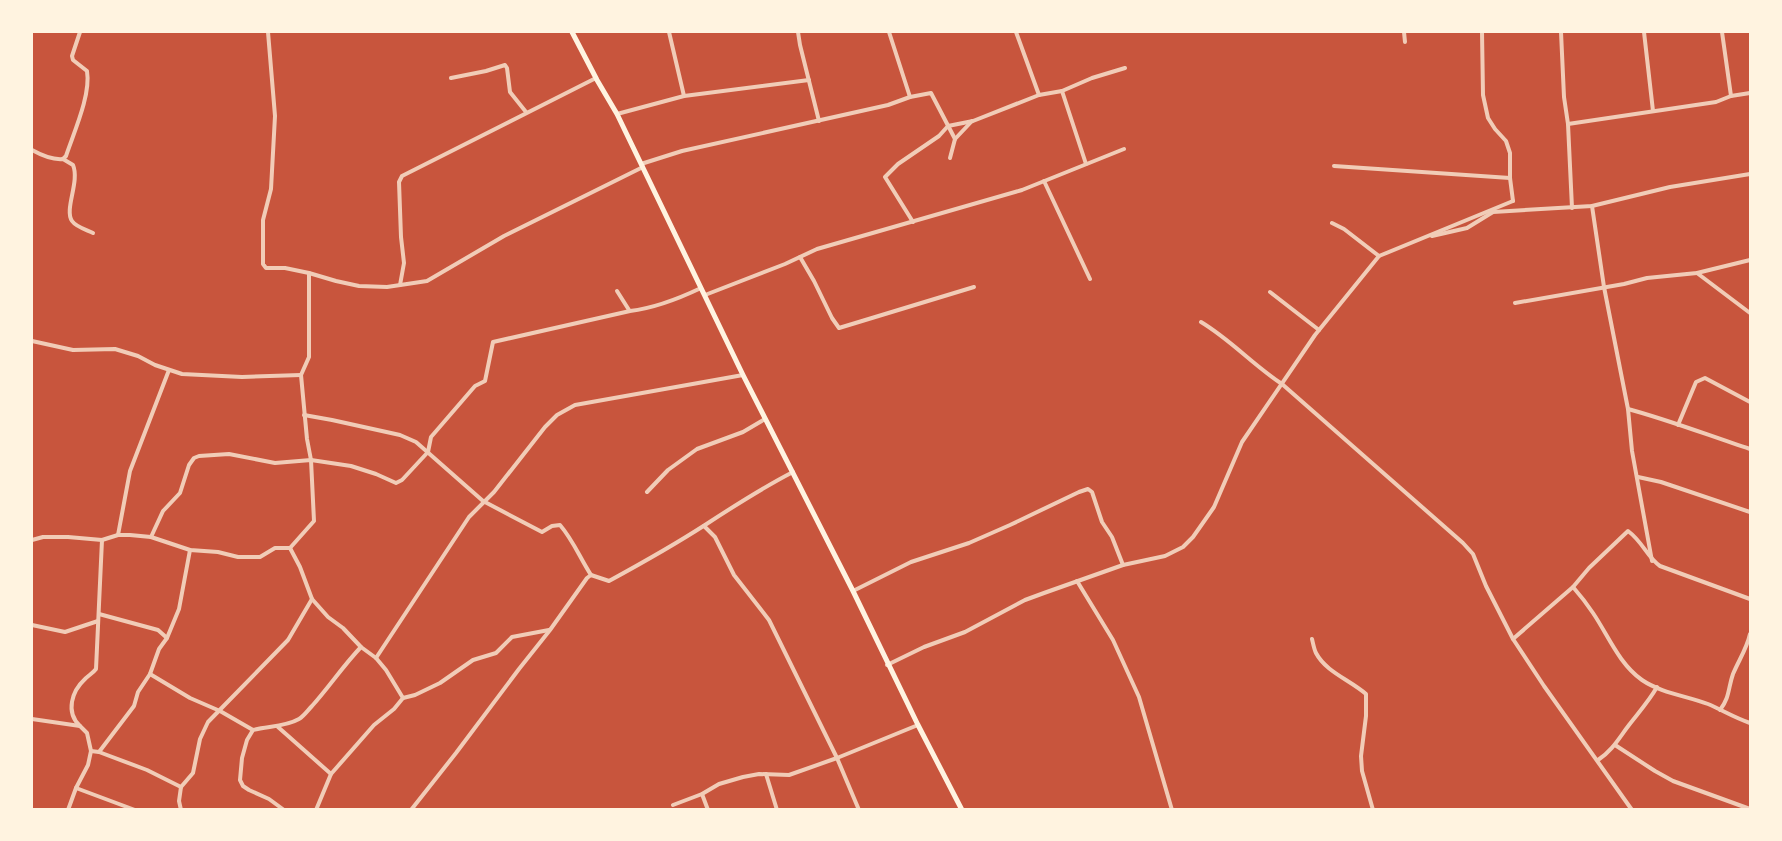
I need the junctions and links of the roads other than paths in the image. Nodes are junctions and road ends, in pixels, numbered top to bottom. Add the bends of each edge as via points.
1 (80, 32) edge
2 (268, 32) edge
3 (572, 32) edge
4 (669, 32) edge
5 (798, 32) edge
6 (889, 32) edge
7 (1016, 32) edge
8 (1404, 32) edge
9 (1482, 32) edge
10 (1561, 32) edge
11 (1644, 32) edge
12 (1722, 32) edge
13 (1405, 42) dead end
14 (1125, 68) dead end
15 (451, 78) dead end
16 (596, 78) junction
17 (809, 80) junction
18 (1062, 91) junction
19 (1750, 93) edge
20 (684, 96) junction
21 (1039, 96) junction
22 (1731, 96) junction
23 (910, 97) junction
24 (1653, 111) junction
25 (526, 112) junction
26 (617, 114) junction
27 (819, 121) junction
28 (973, 121) junction
29 (1568, 124) junction
30 (948, 126) junction
31 (955, 140) junction
32 (1124, 149) dead end
33 (32, 150) edge
34 (950, 158) dead end
35 (63, 159) junction
36 (1086, 164) junction
37 (642, 166) junction
38 (1334, 166) dead end
39 (1750, 174) edge
40 (1510, 178) junction
41 (1044, 181) junction
42 (1513, 201) junction
43 (1592, 206) junction
44 (1572, 208) junction
45 (913, 222) junction
46 (1332, 223) dead end
47 (93, 233) dead end
48 (1379, 256) junction
49 (800, 257) junction
50 (1750, 260) edge
51 (309, 273) junction
52 (1697, 273) junction
53 (1090, 279) dead end
54 (400, 285) junction
55 (974, 287) dead end
56 (1604, 287) junction
57 (701, 288) junction
58 (617, 291) dead end
59 (1270, 292) dead end
60 (705, 296) junction
61 (1515, 303) dead end
62 (630, 311) junction
63 (1750, 314) edge
64 (1201, 322) dead end
65 (1319, 330) junction
66 (32, 341) edge
67 (169, 370) junction
68 (301, 375) junction
69 (743, 375) junction
70 (1282, 384) junction
71 (1750, 402) edge
72 (1628, 409) junction
73 (304, 415) junction
74 (765, 419) junction
75 (1678, 425) junction
76 (1750, 449) edge
77 (428, 452) junction
78 (311, 460) junction
79 (793, 472) junction
80 (1638, 477) junction
81 (647, 492) dead end
82 (483, 501) junction
83 (1750, 512) edge
84 (704, 526) junction
85 (118, 535) junction
86 (151, 537) junction
87 (32, 540) edge
88 (102, 540) junction
89 (290, 548) junction
90 (190, 550) junction
91 (1652, 561) junction
92 (1123, 565) junction
93 (591, 575) junction
94 (1077, 581) junction
95 (1573, 587) junction
96 (853, 591) junction
97 (312, 599) junction
98 (1750, 600) edge
99 (99, 614) junction
100 (98, 621) junction
101 (32, 625) edge
102 (550, 630) junction
103 (1750, 634) edge
104 (167, 638) junction
105 (1312, 639) dead end
106 (1513, 639) junction
107 (361, 647) junction
108 (376, 658) junction
109 (887, 664) junction
110 (150, 674) junction
111 (1657, 687) junction
112 (403, 698) junction
113 (1720, 710) junction
114 (220, 711) junction
115 (32, 718) edge
116 (1750, 723) edge
117 (918, 725) junction
118 (80, 726) junction
119 (278, 727) junction
120 (253, 730) junction
121 (1615, 745) junction
122 (92, 751) junction
123 (99, 752) junction
124 (837, 758) junction
125 (1598, 760) junction
126 (331, 774) junction
127 (766, 774) junction
128 (181, 787) junction
129 (76, 788) junction
130 (702, 794) junction
131 (673, 805) dead end
132 (1750, 809) edge
133 (68, 810) edge
134 (135, 810) edge
135 (180, 810) edge
136 (284, 810) edge
137 (316, 810) edge
138 (411, 810) edge
139 (708, 810) edge
140 (777, 810) edge
141 (859, 810) edge
142 (962, 810) edge
143 (1172, 810) edge
144 (1373, 810) edge
145 (1632, 810) edge

1 - 35 street via 72,56 87,71 87,81 84,101
2 - 51 street via 275,116 263,264 266,268
3 - 16 main road
4 - 20 street
5 - 17 street
6 - 23 street
7 - 21 street
8 - 13 street
9 - 40 street via 1483,94 1488,118 1510,153
10 - 29 street
11 - 24 street
12 - 22 street
14 - 18 street
15 - 25 street via 505,65 510,92
16 - 25 street
16 - 26 main road
17 - 20 street
17 - 27 street
18 - 21 street
18 - 36 street
19 - 22 street
20 - 26 street
21 - 28 street
22 - 24 street via 1716,102
23 - 27 street
23 - 30 street via 931,93
24 - 29 street
25 - 54 street via 402,177 399,182 404,263
26 - 37 main road
27 - 37 street via 682,151
28 - 30 street
28 - 31 street
29 - 44 street
30 - 31 street
30 - 45 street via 885,177
31 - 34 street
32 - 36 street
33 - 35 street
35 - 47 street via 75,168 71,219
36 - 41 street
37 - 54 street via 504,236 427,281
37 - 57 main road
38 - 40 street
39 - 43 street via 1670,187
40 - 42 street
41 - 45 street
41 - 53 street
42 - 44 street via 1422,239 1467,228 1493,212
42 - 48 street
43 - 44 street
43 - 56 street
45 - 49 street
46 - 48 street
48 - 65 street
49 - 55 street via 839,328
49 - 60 street
50 - 52 street
51 - 54 street via 359,286
51 - 68 street via 309,357
52 - 56 street
52 - 63 street
56 - 61 street
56 - 72 street
57 - 60 main road
57 - 62 street via 675,300
58 - 62 street
59 - 65 street
60 - 69 main road
62 - 77 street via 493,342 485,381 475,386 431,437
64 - 70 street
65 - 70 street
66 - 67 street via 73,350 115,349
67 - 68 street via 182,375
67 - 85 street via 130,471
68 - 73 street
69 - 74 main road
69 - 82 street via 575,405 544,427
70 - 92 street via 1242,442 1214,507 1193,537 1165,556
70 - 106 street via 1473,554
71 - 75 street via 1701,379 1696,382
72 - 75 street
72 - 80 street
73 - 77 street via 400,435
73 - 78 street
74 - 79 main road
74 - 81 street via 743,432 697,449
75 - 76 street
77 - 78 street via 396,483 351,466
77 - 82 street
78 - 86 street via 275,463 229,454 194,458 180,493 163,511
78 - 89 street via 314,521
79 - 84 street
79 - 96 main road
80 - 83 street
80 - 91 street
82 - 93 street via 542,532 560,525
82 - 108 street
84 - 93 street via 609,581
84 - 124 street via 716,537 734,575 769,620
85 - 86 street
85 - 88 street
86 - 90 street
87 - 88 street
88 - 99 street
89 - 90 street via 275,548 260,557
89 - 97 street
90 - 104 street via 179,609
91 - 95 street via 1628,531
91 - 98 street
92 - 94 street
92 - 96 street via 1088,489 969,543 911,562
93 - 102 street
94 - 109 street via 1025,600 965,632
94 - 143 street via 1113,640 1139,697
95 - 106 street
95 - 111 street via 1625,663 1641,679
96 - 109 main road
97 - 107 street
97 - 114 street via 288,640
99 - 100 street
99 - 104 street via 158,630
100 - 101 street via 65,632
100 - 118 street via 96,669 75,691 70,712
102 - 112 street via 512,638 496,653 473,660 440,683
102 - 138 street
103 - 113 street via 1727,701
104 - 110 street
105 - 144 street via 1317,655 1331,670 1366,694 1362,771
106 - 125 street
107 - 108 street
107 - 119 street via 300,719
108 - 112 street
109 - 117 main road
110 - 114 street
110 - 123 street via 134,706
111 - 113 street
111 - 121 street
112 - 126 street
113 - 116 street
114 - 120 street
114 - 128 street via 208,722 193,773
115 - 118 street
117 - 124 street
117 - 142 main road
118 - 122 street via 87,733
119 - 120 street
119 - 126 street
120 - 136 street via 242,758 240,780 243,786
121 - 125 street
121 - 132 street via 1673,781
122 - 123 street
122 - 129 street
123 - 128 street
124 - 127 street via 789,775
124 - 141 street
125 - 145 street
126 - 137 street
127 - 130 street via 719,784
127 - 140 street
128 - 135 street
129 - 133 street
129 - 134 street
130 - 131 street
130 - 139 street

